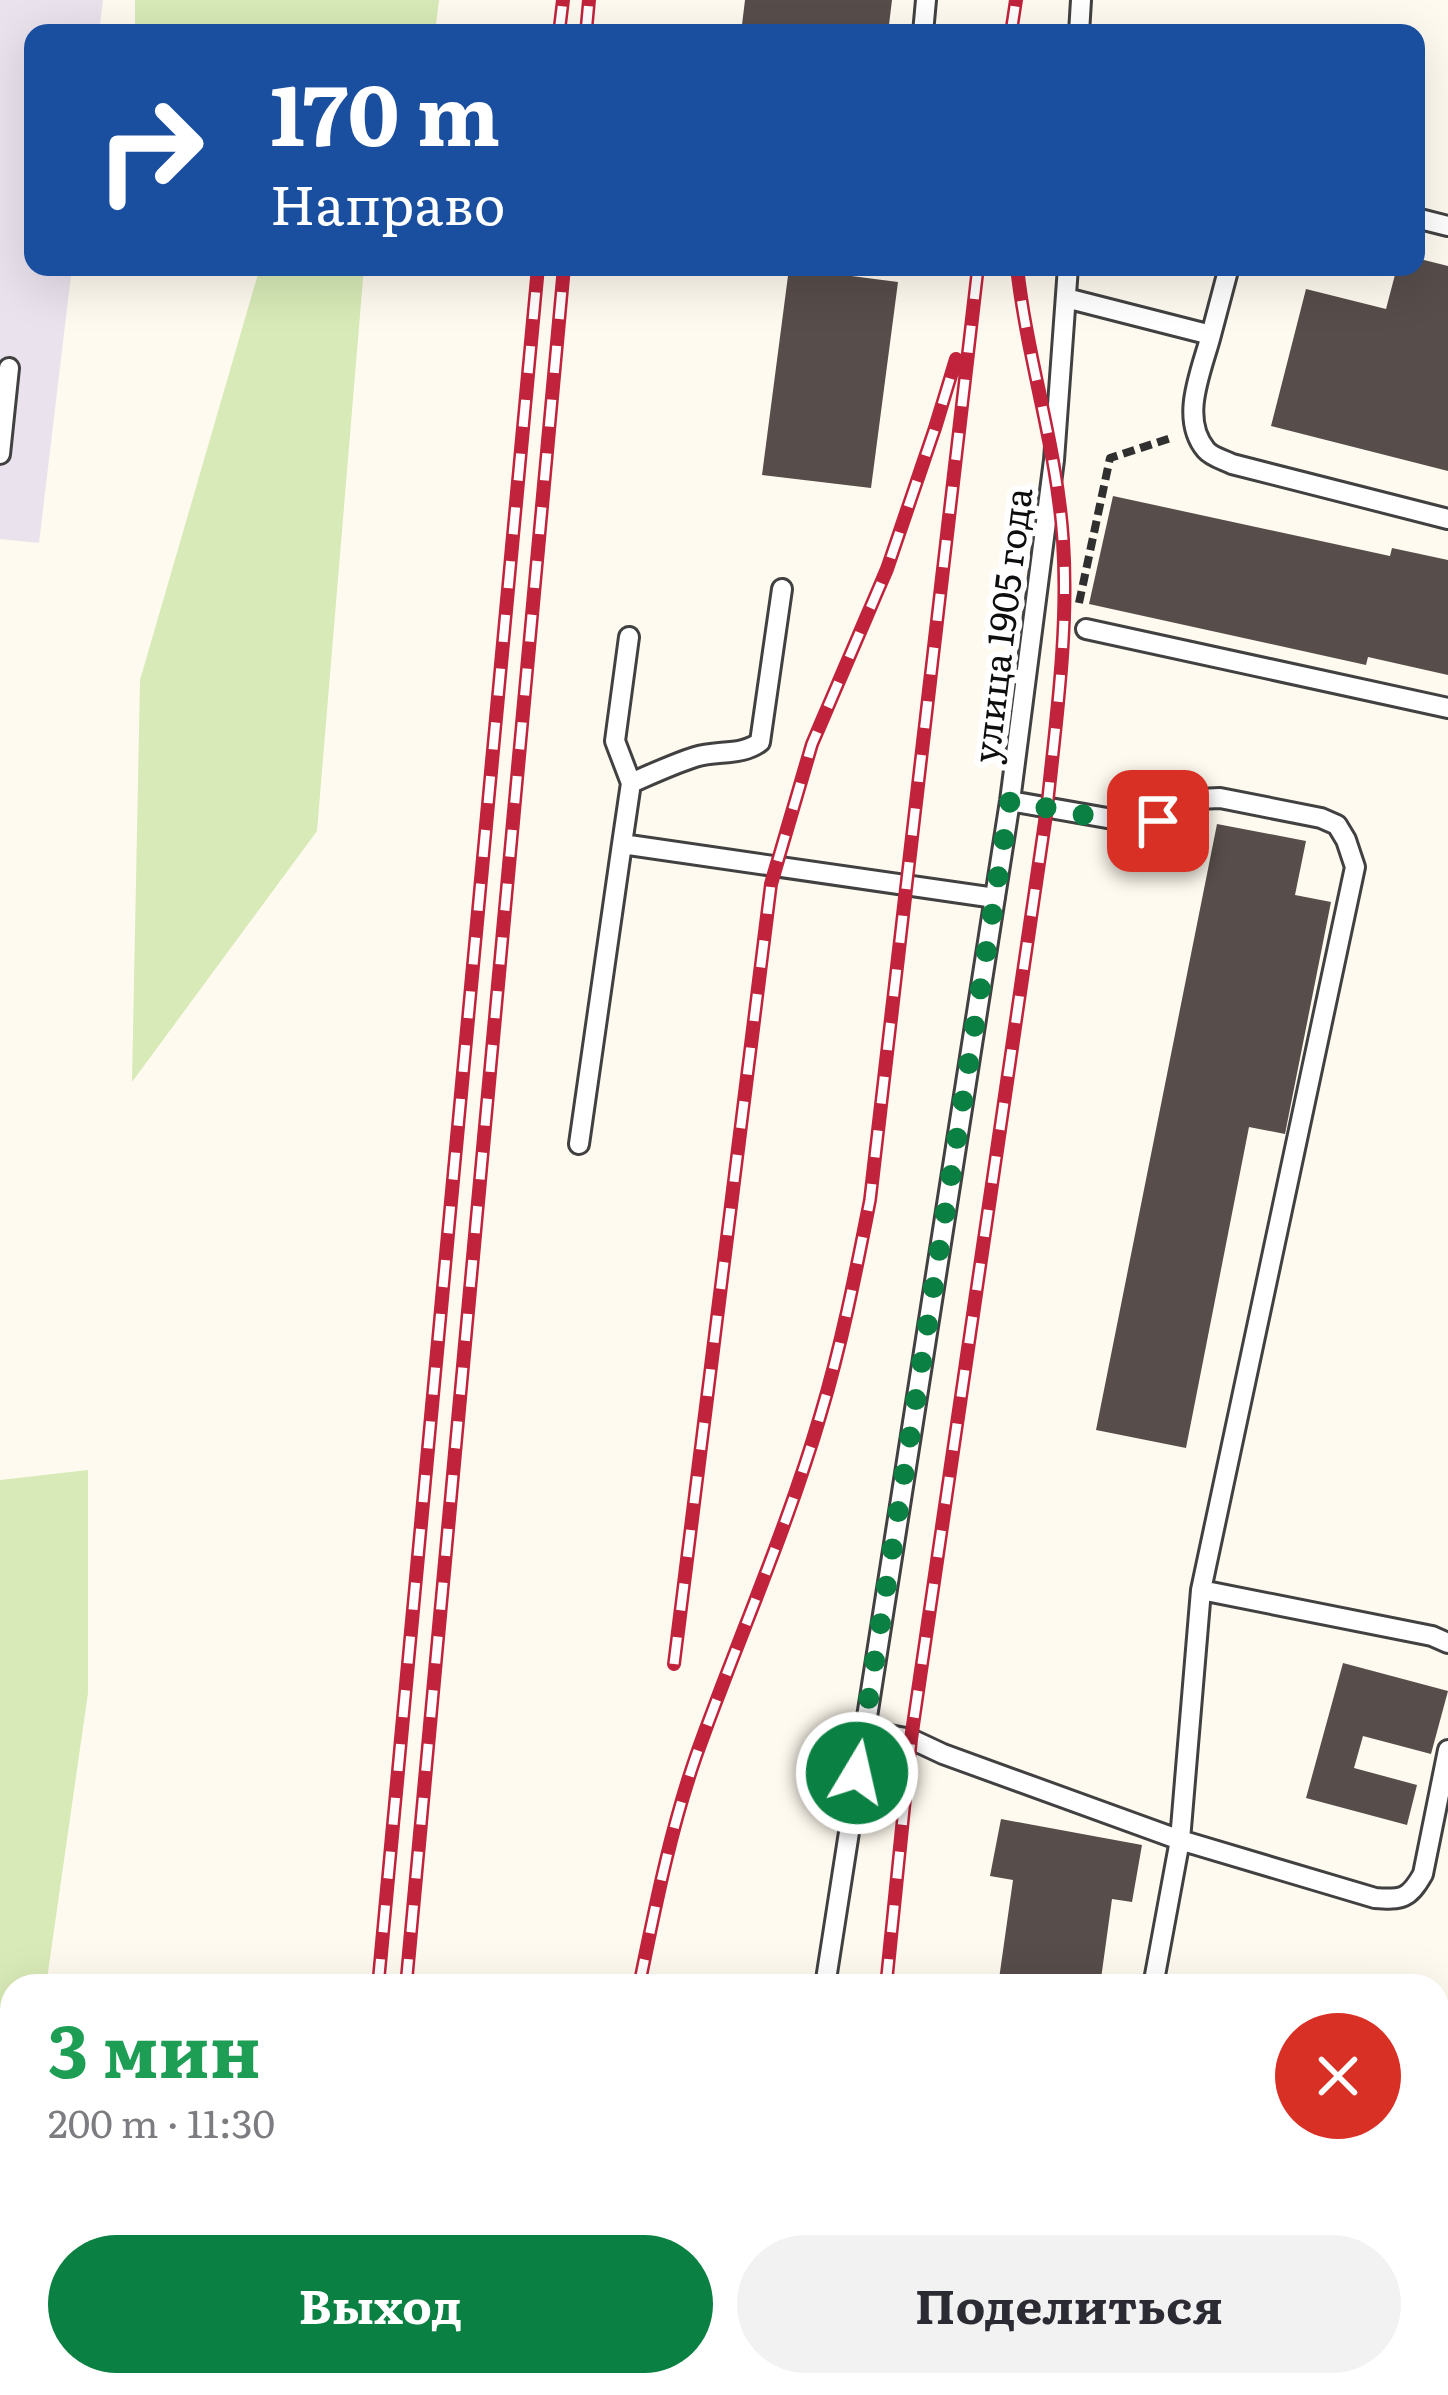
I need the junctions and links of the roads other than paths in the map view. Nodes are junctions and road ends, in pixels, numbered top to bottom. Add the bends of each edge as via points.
1 (1067, 276) edge
2 (1227, 276) edge
3 (1066, 298) junction
4 (1211, 335) junction
5 (9, 368) dead end
6 (0, 454) edge
7 (1448, 519) edge
8 (782, 589) dead end
9 (1086, 629) road end
10 (629, 637) dead end
11 (1448, 708) edge
12 (631, 783) junction
13 (1010, 801) junction
14 (622, 844) junction
15 (995, 898) junction
16 (579, 1144) dead end
17 (1201, 1590) junction
18 (1448, 1643) edge
19 (863, 1730) junction
20 (1448, 1750) edge
21 (1180, 1840) junction
22 (827, 1974) edge
23 (1155, 1974) edge

1 - 3 lane, улица 1905 года
2 - 4 lane
3 - 4 lane
3 - 13 lane, улица 1905 года
4 - 7 lane via 1193,406 1208,453
5 - 6 lane
8 - 12 lane via 760,742
9 - 11 lane
10 - 12 lane via 615,741
12 - 14 lane
13 - 15 lane, улица 1905 года
13 - 17 lane via 1147,825 1198,799 1220,798 1337,825 1355,867
14 - 15 lane
14 - 16 lane
15 - 19 lane, улица 1905 года
17 - 18 lane
17 - 21 lane
19 - 21 lane via 911,1738
19 - 22 lane, улица 1905 года
20 - 21 lane via 1423,1874 1413,1892 1397,1899
21 - 23 lane

